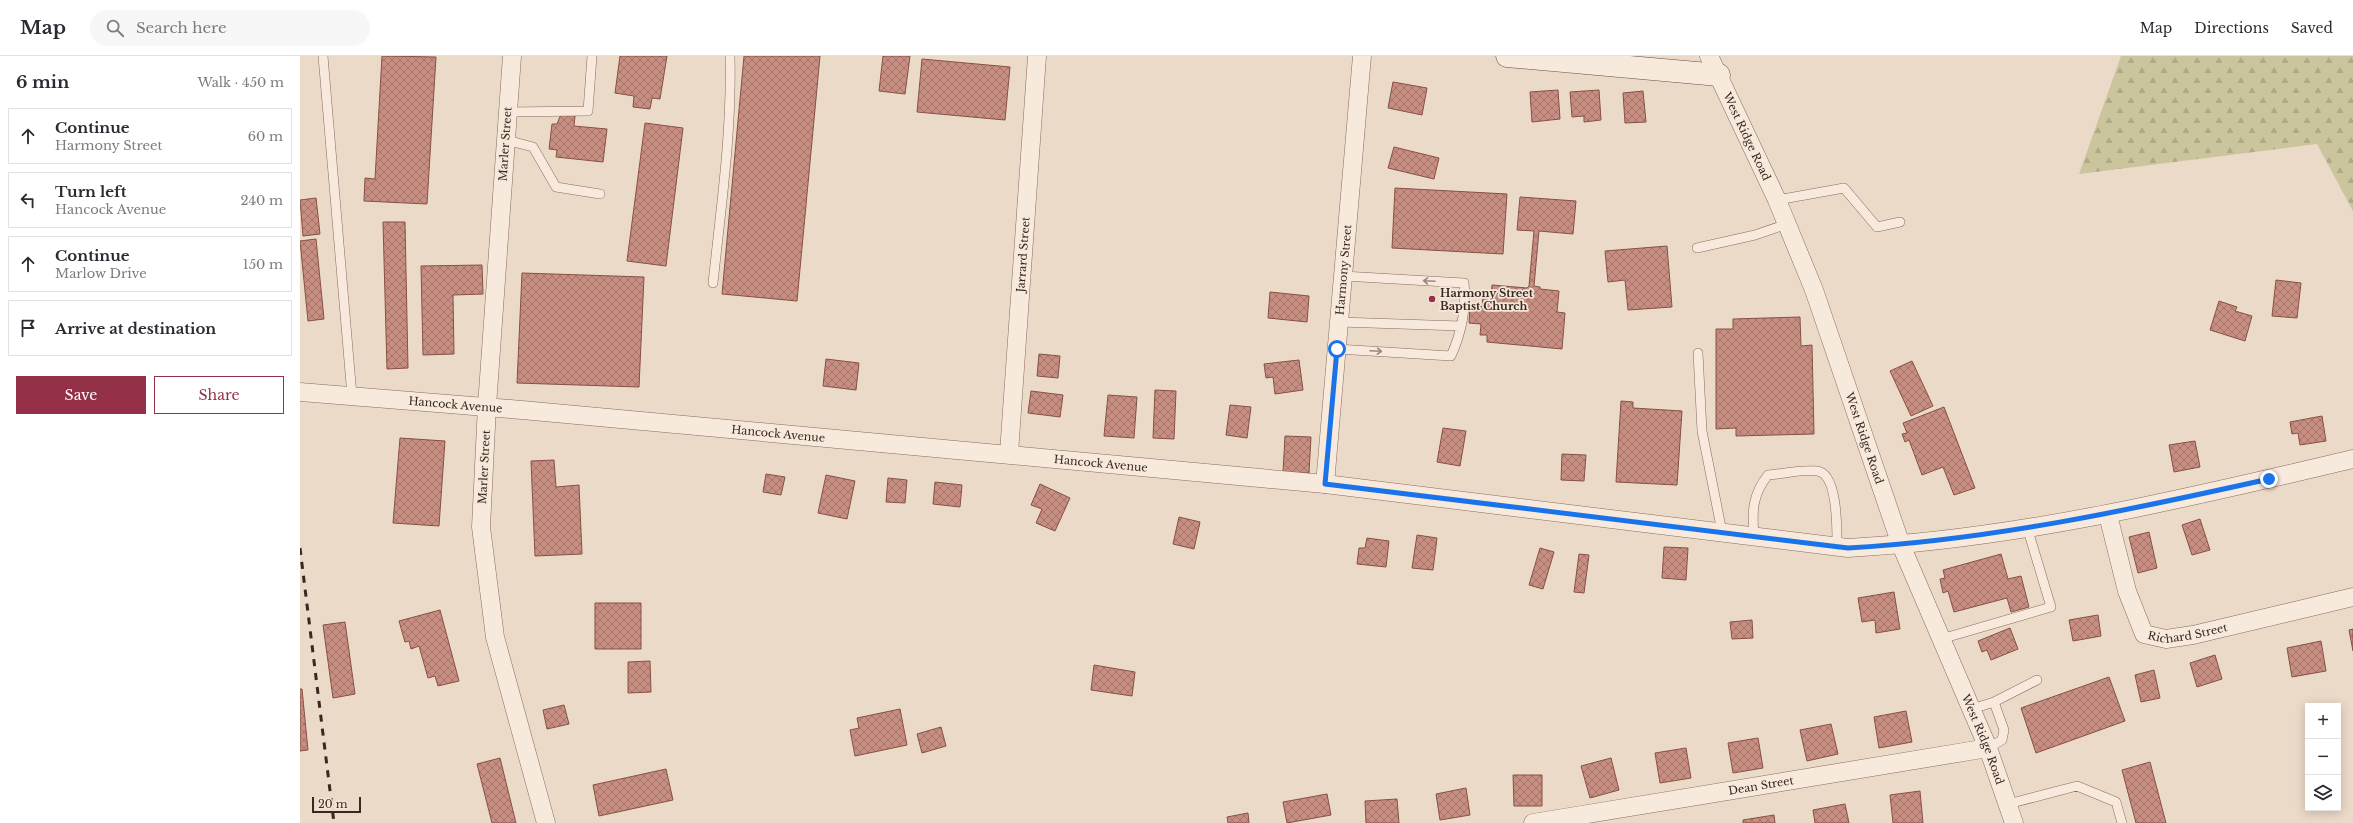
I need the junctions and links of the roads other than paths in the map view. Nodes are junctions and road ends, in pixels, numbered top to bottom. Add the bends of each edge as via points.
1 (323, 56) edge
2 (512, 56) edge
3 (592, 56) edge
4 (730, 56) edge
5 (1037, 56) edge
6 (1362, 56) edge
7 (1508, 56) edge
8 (1714, 65) edge
9 (508, 112) junction
10 (506, 140) junction
11 (600, 194) dead end
12 (1777, 200) junction
13 (1900, 222) dead end
14 (1787, 224) junction
15 (1697, 248) dead end
16 (1343, 276) junction
17 (713, 283) dead end
18 (1339, 322) junction
19 (1460, 326) junction
20 (1337, 349) junction
21 (1698, 353) dead end
22 (300, 392) edge
23 (352, 396) junction
24 (487, 406) junction
25 (1009, 453) junction
26 (2353, 459) edge
27 (1325, 484) junction
28 (2108, 515) junction
29 (2027, 527) junction
30 (1722, 532) junction
31 (1754, 536) junction
32 (1901, 545) junction
33 (1837, 547) junction
34 (2353, 597) edge
35 (1941, 639) junction
36 (2037, 680) dead end
37 (1994, 702) junction
38 (1972, 709) junction
39 (1988, 748) junction
40 (2008, 804) junction
41 (546, 823) edge
42 (1533, 823) edge
43 (2014, 823) edge
44 (2122, 823) edge

1 - 23 lane
2 - 9 street, Marler Street
3 - 9 lane via 588,111
4 - 17 lane via 731,89 727,148
5 - 25 street, Jarrard Street
6 - 16 street, Harmony Street
7 - 8 street
8 - 12 street, West Ridge Road
9 - 10 street, Marler Street
10 - 11 lane via 533,147 556,187
10 - 24 street, Marler Street
12 - 13 lane via 1844,188 1877,227
12 - 14 street, West Ridge Road
14 - 15 lane
14 - 32 street, West Ridge Road via 1814,290
16 - 18 street, Harmony Street
19 -> 16 lane via 1466,295 1464,283
18 - 19 lane
18 - 20 street, Harmony Street
20 -> 19 lane via 1451,356 1458,340
20 - 27 street, Harmony Street
21 - 30 lane via 1702,431
22 - 23 street, Hancock Avenue
23 - 24 street, Hancock Avenue
24 - 25 street, Hancock Avenue
24 - 41 street, Marler Street via 481,527 495,637
25 - 27 street, Hancock Avenue
26 - 28 street, Hancock Avenue
27 - 30 street, Hancock Avenue
28 - 29 street, Hancock Avenue
28 - 34 street, Richard Street via 2127,591 2144,634 2166,639 2193,635
29 - 32 street, Hancock Avenue
29 - 35 lane via 2051,607
30 - 31 street, Hancock Avenue
31 - 33 street, Hancock Avenue
31 - 33 lane via 1752,517 1756,492 1768,475 1818,470 1827,475 1832,485
32 - 33 street, Hancock Avenue
32 - 35 street, West Ridge Road
35 - 38 street, West Ridge Road
36 - 37 lane
37 - 38 lane
37 - 39 lane via 2004,730 2002,740
38 - 39 street, West Ridge Road
39 - 40 street, West Ridge Road
39 - 42 street, Dean Street
40 - 43 street, West Ridge Road
40 - 44 lane via 2077,786 2116,802

